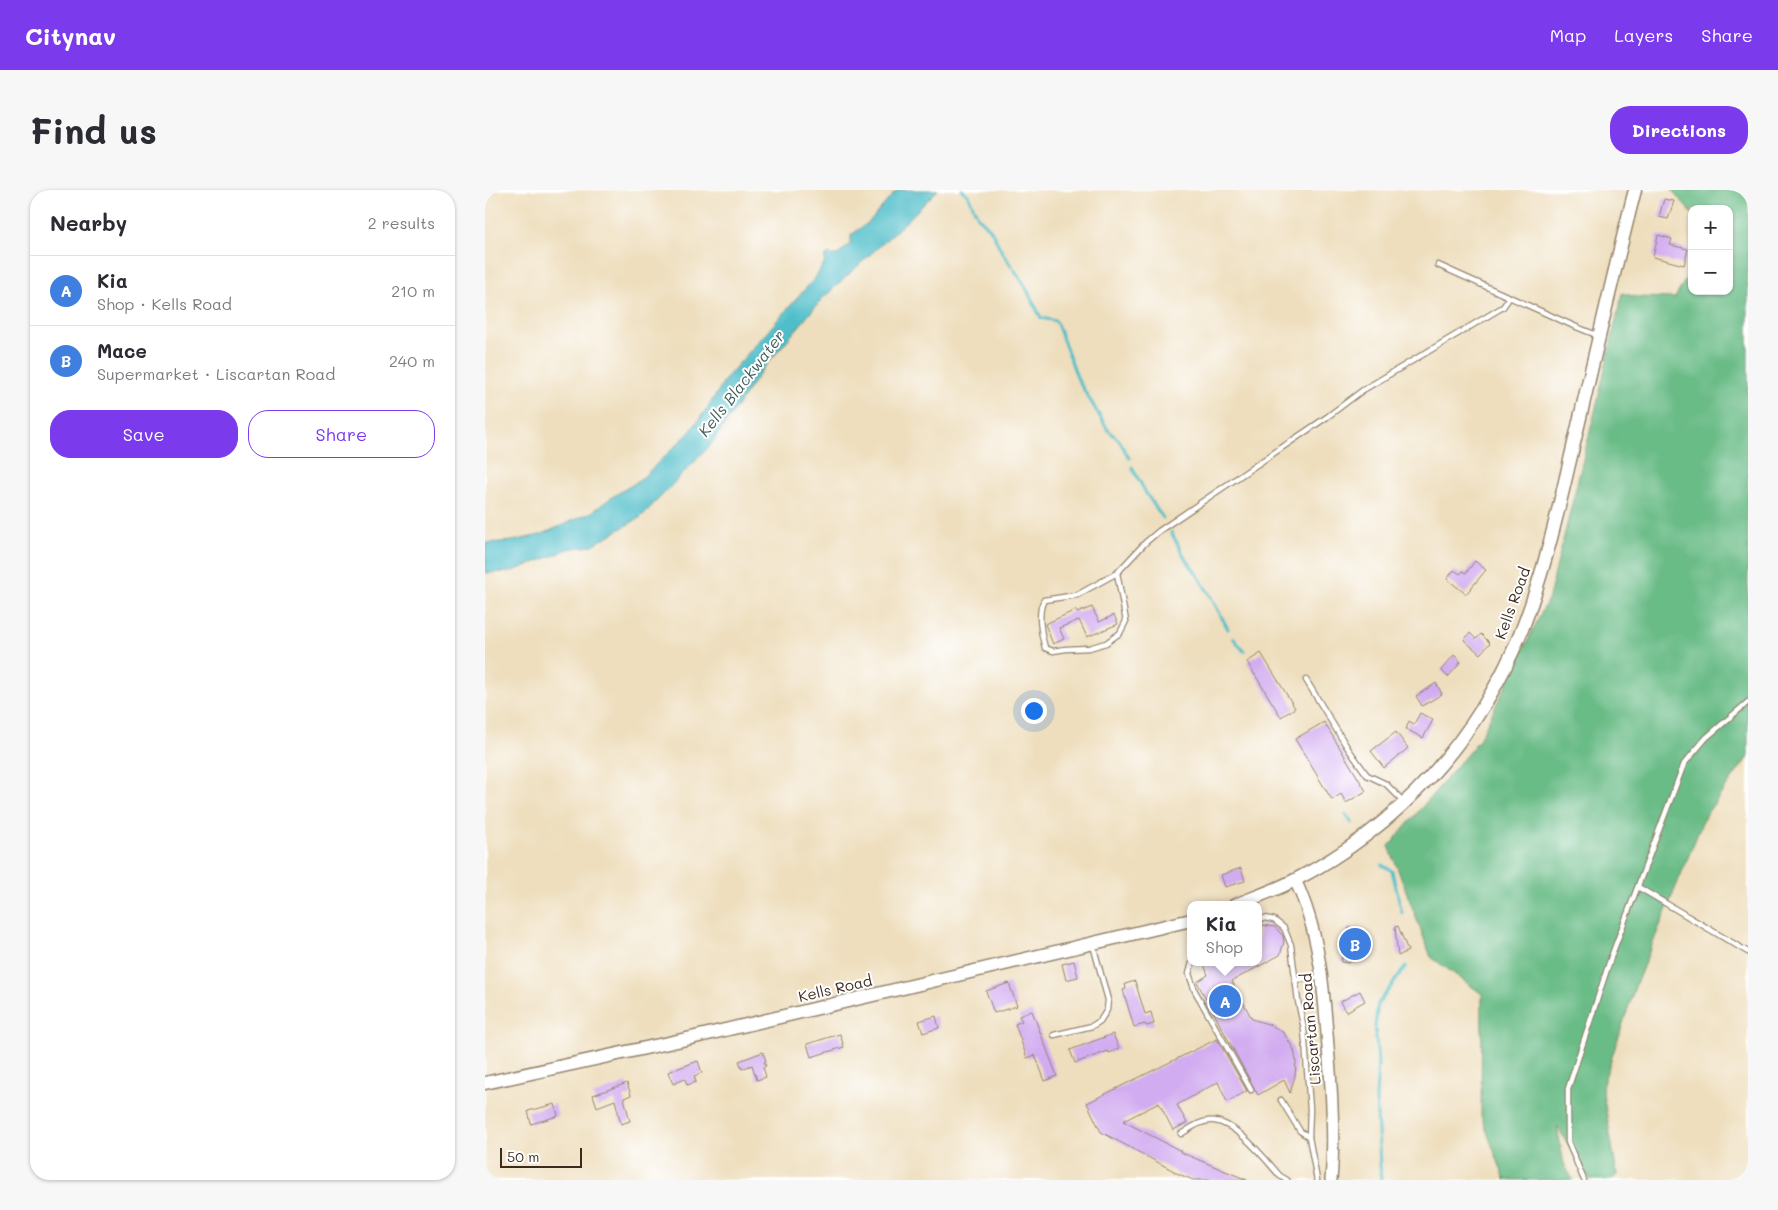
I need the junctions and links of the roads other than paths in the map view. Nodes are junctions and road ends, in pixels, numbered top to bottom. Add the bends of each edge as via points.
1 (1635, 190) edge
2 (1438, 265) dead end
3 (1510, 297) junction
4 (1599, 336) junction
5 (1117, 574) junction
6 (1306, 680) dead end
7 (1748, 702) edge
8 (1405, 803) junction
9 (1295, 880) junction
10 (1638, 887) junction
11 (1245, 901) edge
12 (1262, 919) edge
13 (1187, 921) edge
14 (1093, 943) junction
15 (1748, 952) edge
16 (1191, 966) edge
17 (1321, 976) junction
18 (1295, 980) junction
19 (1054, 1035) dead end
20 (485, 1083) edge
21 (1251, 1090) dead end
22 (1281, 1100) dead end
23 (1181, 1134) dead end
24 (1309, 1137) junction
25 (1287, 1180) edge
26 (1317, 1180) edge
27 (1331, 1180) edge
28 (1584, 1180) edge

1 - 4 main road, Kells Road
2 - 3 lane
3 - 4 lane
3 - 5 lane via 1503,306 1363,390 1159,531
4 - 8 main road, Kells Road via 1555,526 1521,632 1490,697 1471,726
5 - 5 lane via 1126,621 1120,633 1089,648 1053,651 1045,648 1041,612 1045,600 1077,595
6 - 8 lane via 1367,775 1386,784
7 - 10 lane via 1706,738 1684,764
8 - 9 main road, Kells Road via 1376,829
9 - 11 main road, Kells Road
9 - 17 street, Liscartan Road via 1309,913
10 - 15 lane
10 - 28 lane via 1611,957 1568,1089 1568,1142
12 - 18 lane via 1275,920 1284,928 1291,945
13 - 14 main road, Kells Road
14 - 19 lane via 1108,1000 1107,1010 1092,1026
14 - 20 main road, Kells Road
16 - 21 lane via 1189,974 1195,991
17 - 18 lane
17 - 27 street, Liscartan Road via 1330,1069
18 - 24 lane via 1305,1030
22 - 24 lane via 1300,1130
23 - 25 lane via 1210,1120 1222,1123 1235,1130
24 - 26 lane

